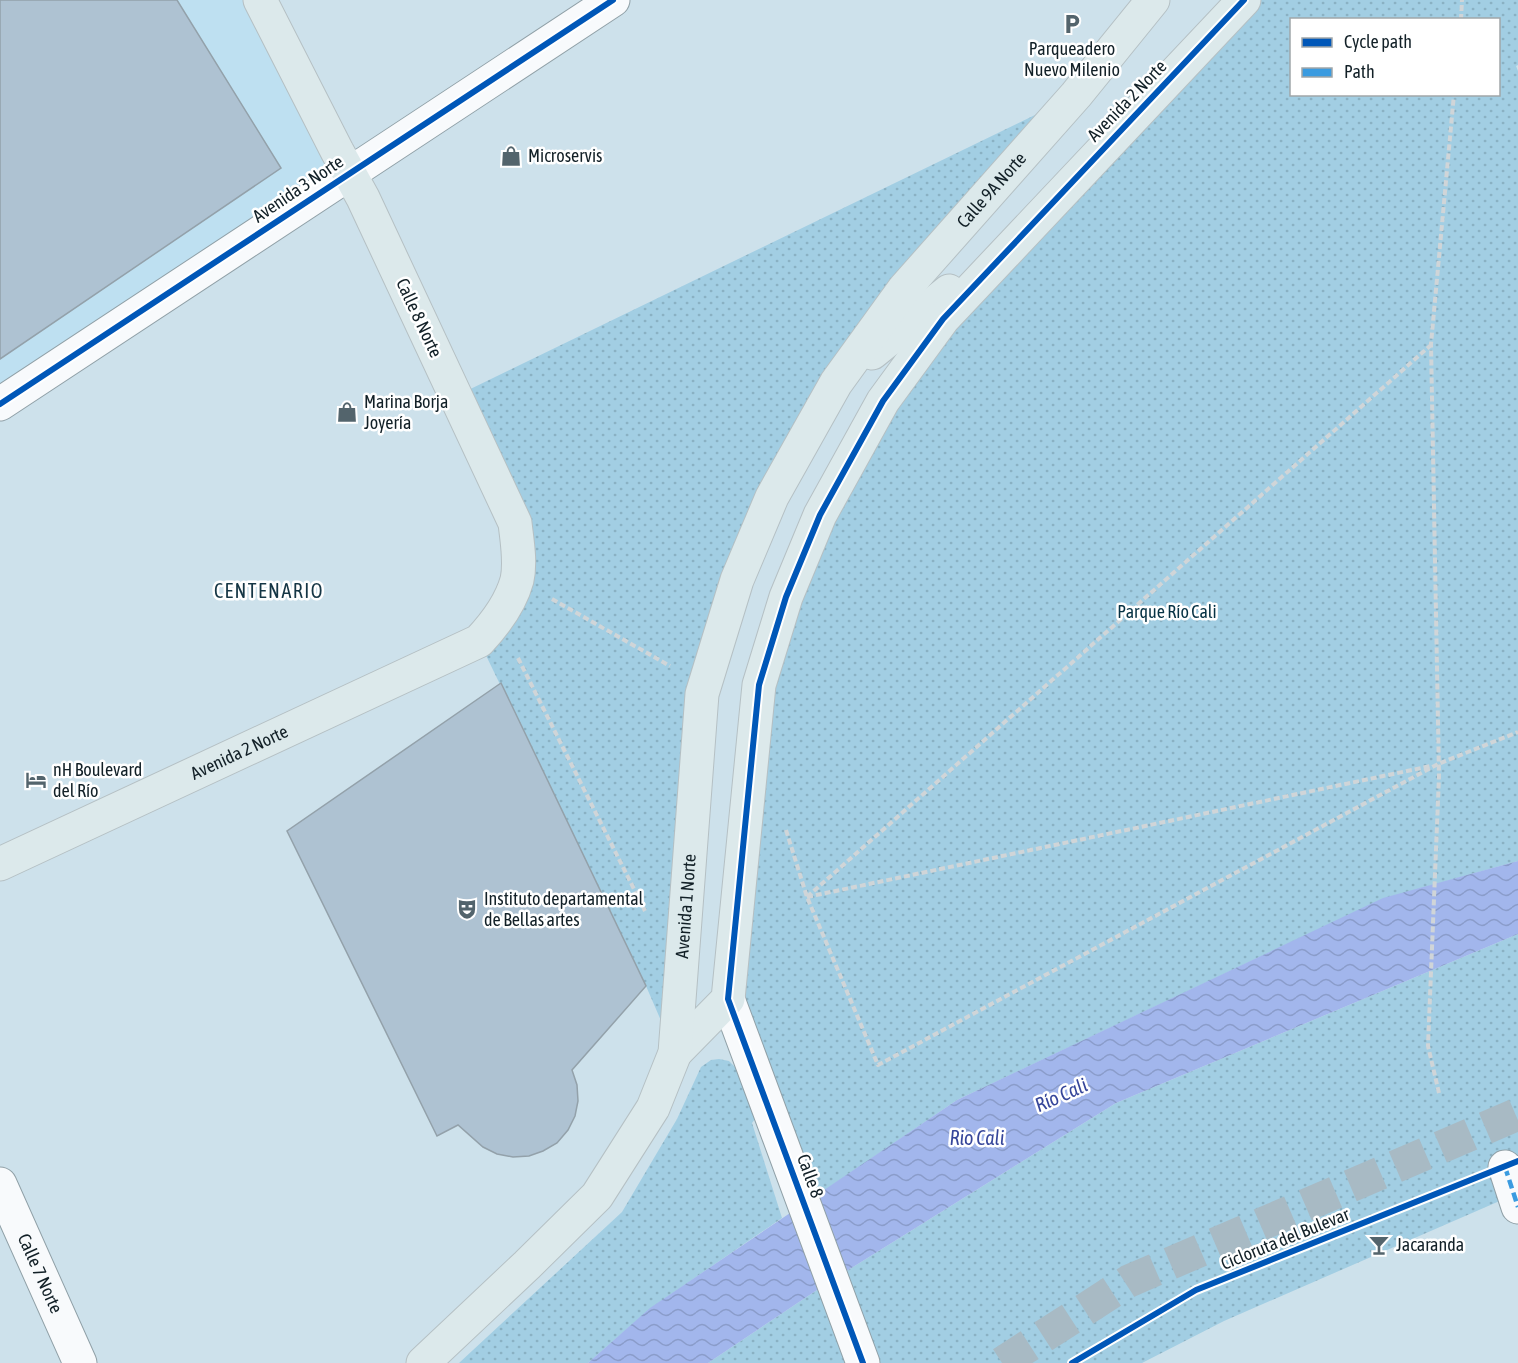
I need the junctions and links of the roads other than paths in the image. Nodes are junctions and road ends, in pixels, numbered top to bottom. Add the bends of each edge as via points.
1 (260, 0) edge
2 (614, 0) edge
3 (1153, 0) edge
4 (1244, 0) edge
5 (348, 173) junction
6 (1032, 224) junction
7 (836, 383) junction
8 (0, 404) edge
9 (489, 630) joint
10 (0, 864) edge
11 (728, 999) junction
12 (675, 1053) junction
13 (1505, 1167) dead end
14 (0, 1184) edge
15 (1518, 1207) edge
16 (80, 1363) edge
17 (423, 1363) edge
18 (863, 1363) edge

1 - 5 main road, Calle 8 Norte
2 - 5 street, Avenida 3 Norte
3 - 7 main road, Calle 9A Norte via 1076,94 904,289
4 - 6 main road, Avenida 2 Norte
5 - 8 street, Avenida 3 Norte
5 - 9 main road, Calle 8 Norte via 515,523 517,580
6 - 7 main road
6 - 11 main road via 943,319 883,401 820,515 786,597 756,704
7 - 12 main road, Avenida 1 Norte via 772,497 737,580 706,675
9 - 10 main road, Avenida 2 Norte
11 - 12 main road
11 - 18 street, Calle 8
12 - 17 main road, Avenida 1 Norte via 653,1108 597,1196
13 - 15 street
14 - 16 street, Calle 7 Norte

